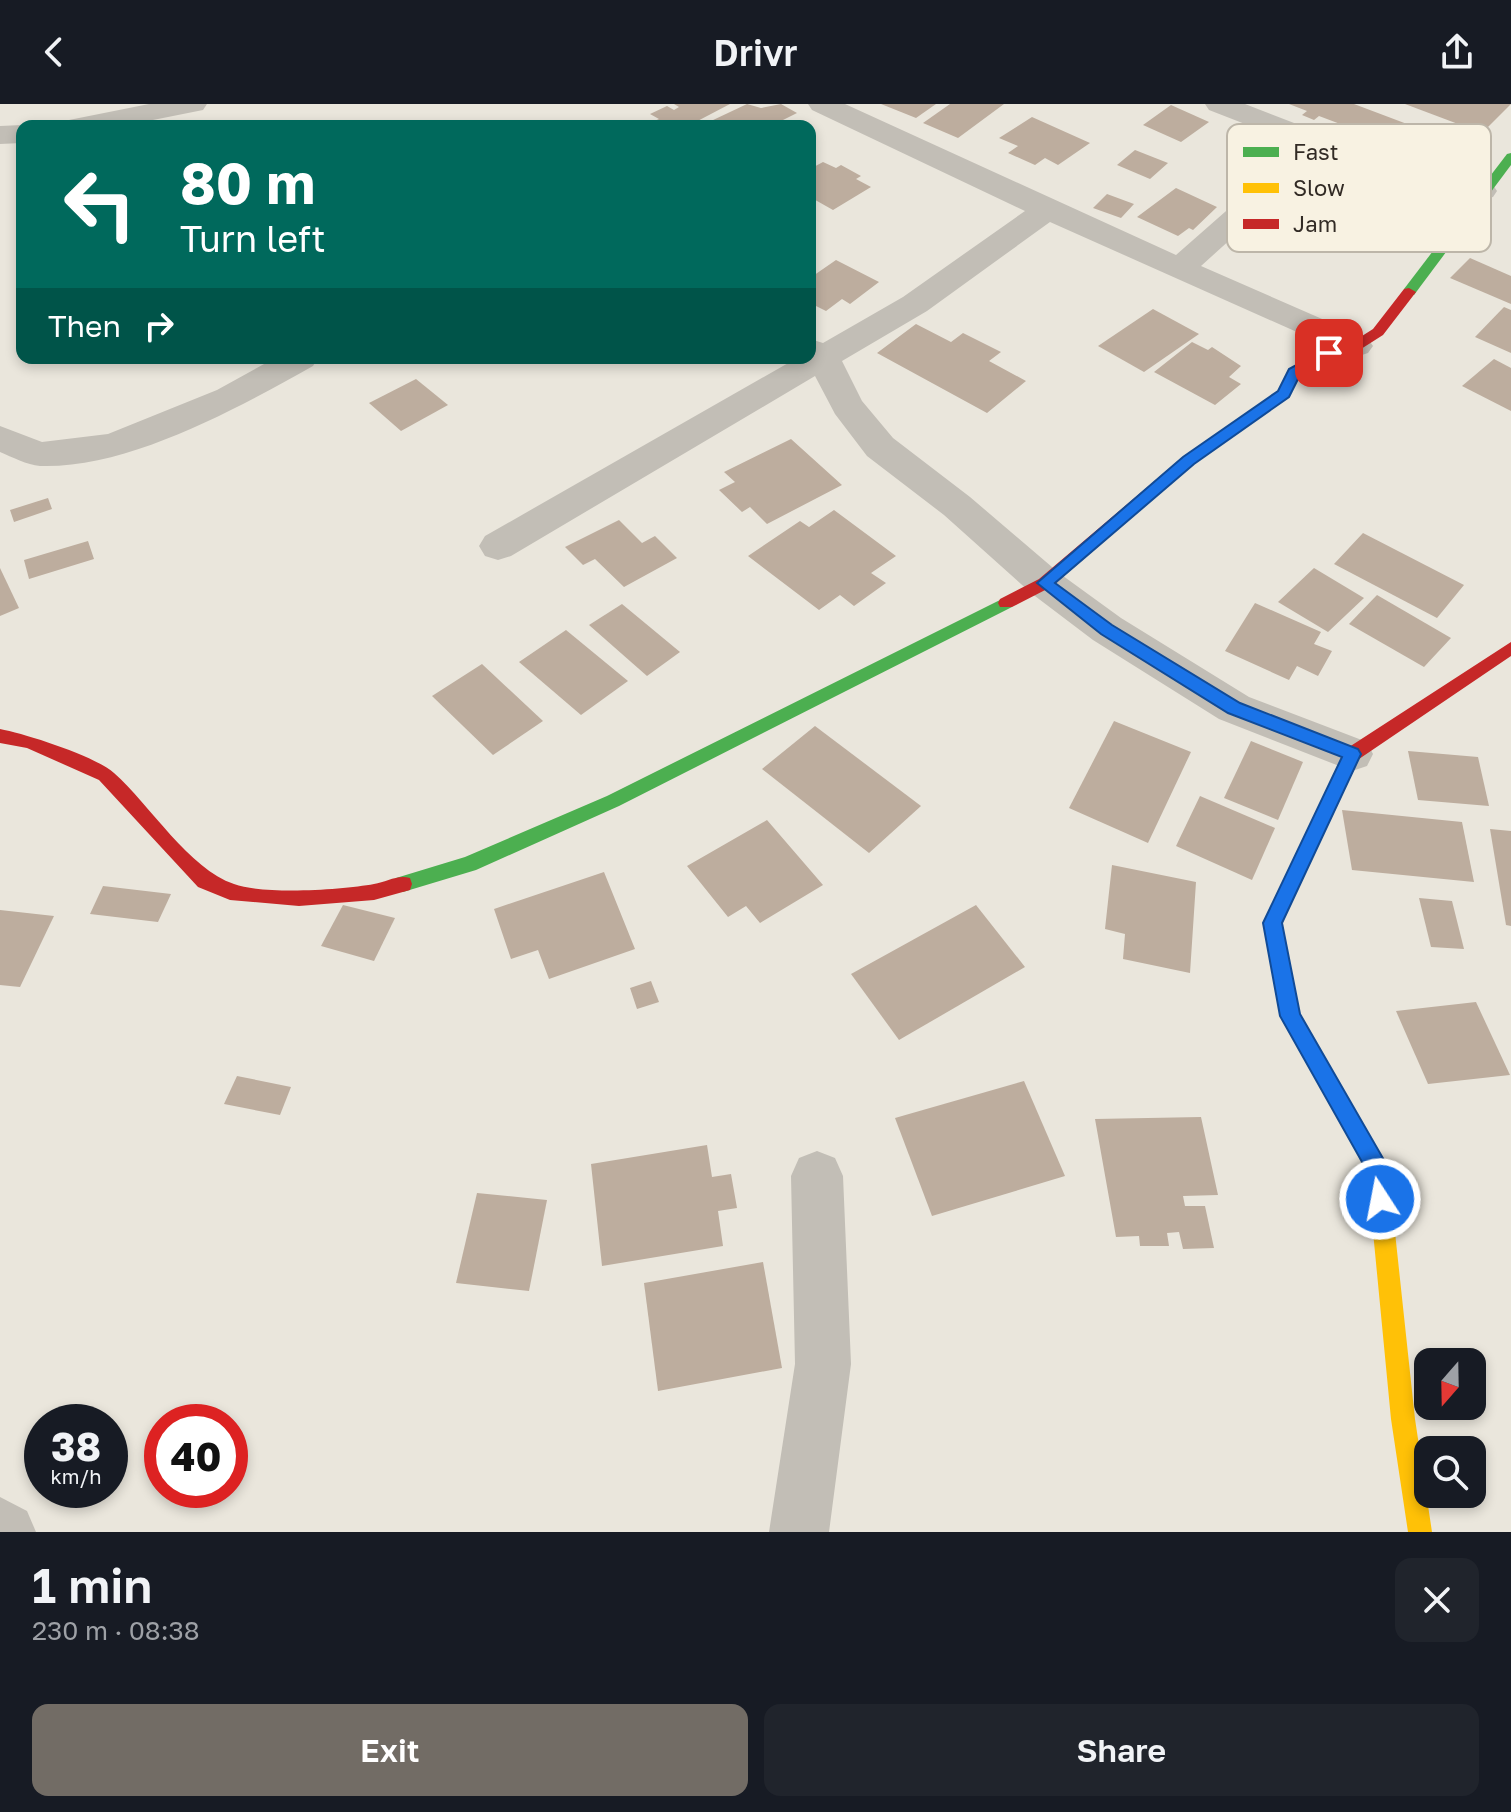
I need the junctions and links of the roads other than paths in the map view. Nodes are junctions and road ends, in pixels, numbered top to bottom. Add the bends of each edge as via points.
1 (193, 104) edge
2 (822, 104) edge
3 (1219, 104) edge
4 (110, 120) edge
5 (1271, 124) edge
6 (1511, 157) edge
7 (1491, 180) edge
8 (1047, 210) junction
9 (1227, 226) edge
10 (1441, 252) edge
11 (1181, 267) junction
12 (1356, 346) junction
13 (816, 354) edge
14 (290, 364) edge
15 (799, 364) edge
16 (0, 438) edge
17 (498, 546) dead end
18 (1045, 583) junction
19 (1511, 648) edge
20 (0, 736) edge
21 (1352, 754) junction
22 (817, 1176) dead end
23 (0, 1527) edge
24 (6, 1532) edge
25 (799, 1532) edge
26 (1420, 1532) edge

1 - 4 street
2 - 8 street
3 - 5 street
6 - 7 street
8 - 11 street
8 - 13 street via 915,304
9 - 11 street
10 - 12 street via 1378,332
11 - 12 street via 1261,308
12 - 18 street via 1294,372 1284,394 1189,460
13 - 18 street via 880,447
14 - 16 street via 229,398 113,445 39,454
15 - 17 street
18 - 20 street via 613,801 469,864 374,892 299,898 237,894 205,881 105,775 30,742
18 - 21 street via 1107,629 1234,708
19 - 21 street
21 - 26 street via 1273,923 1290,1016 1377,1167
22 - 25 street via 823,1364
23 - 24 street

